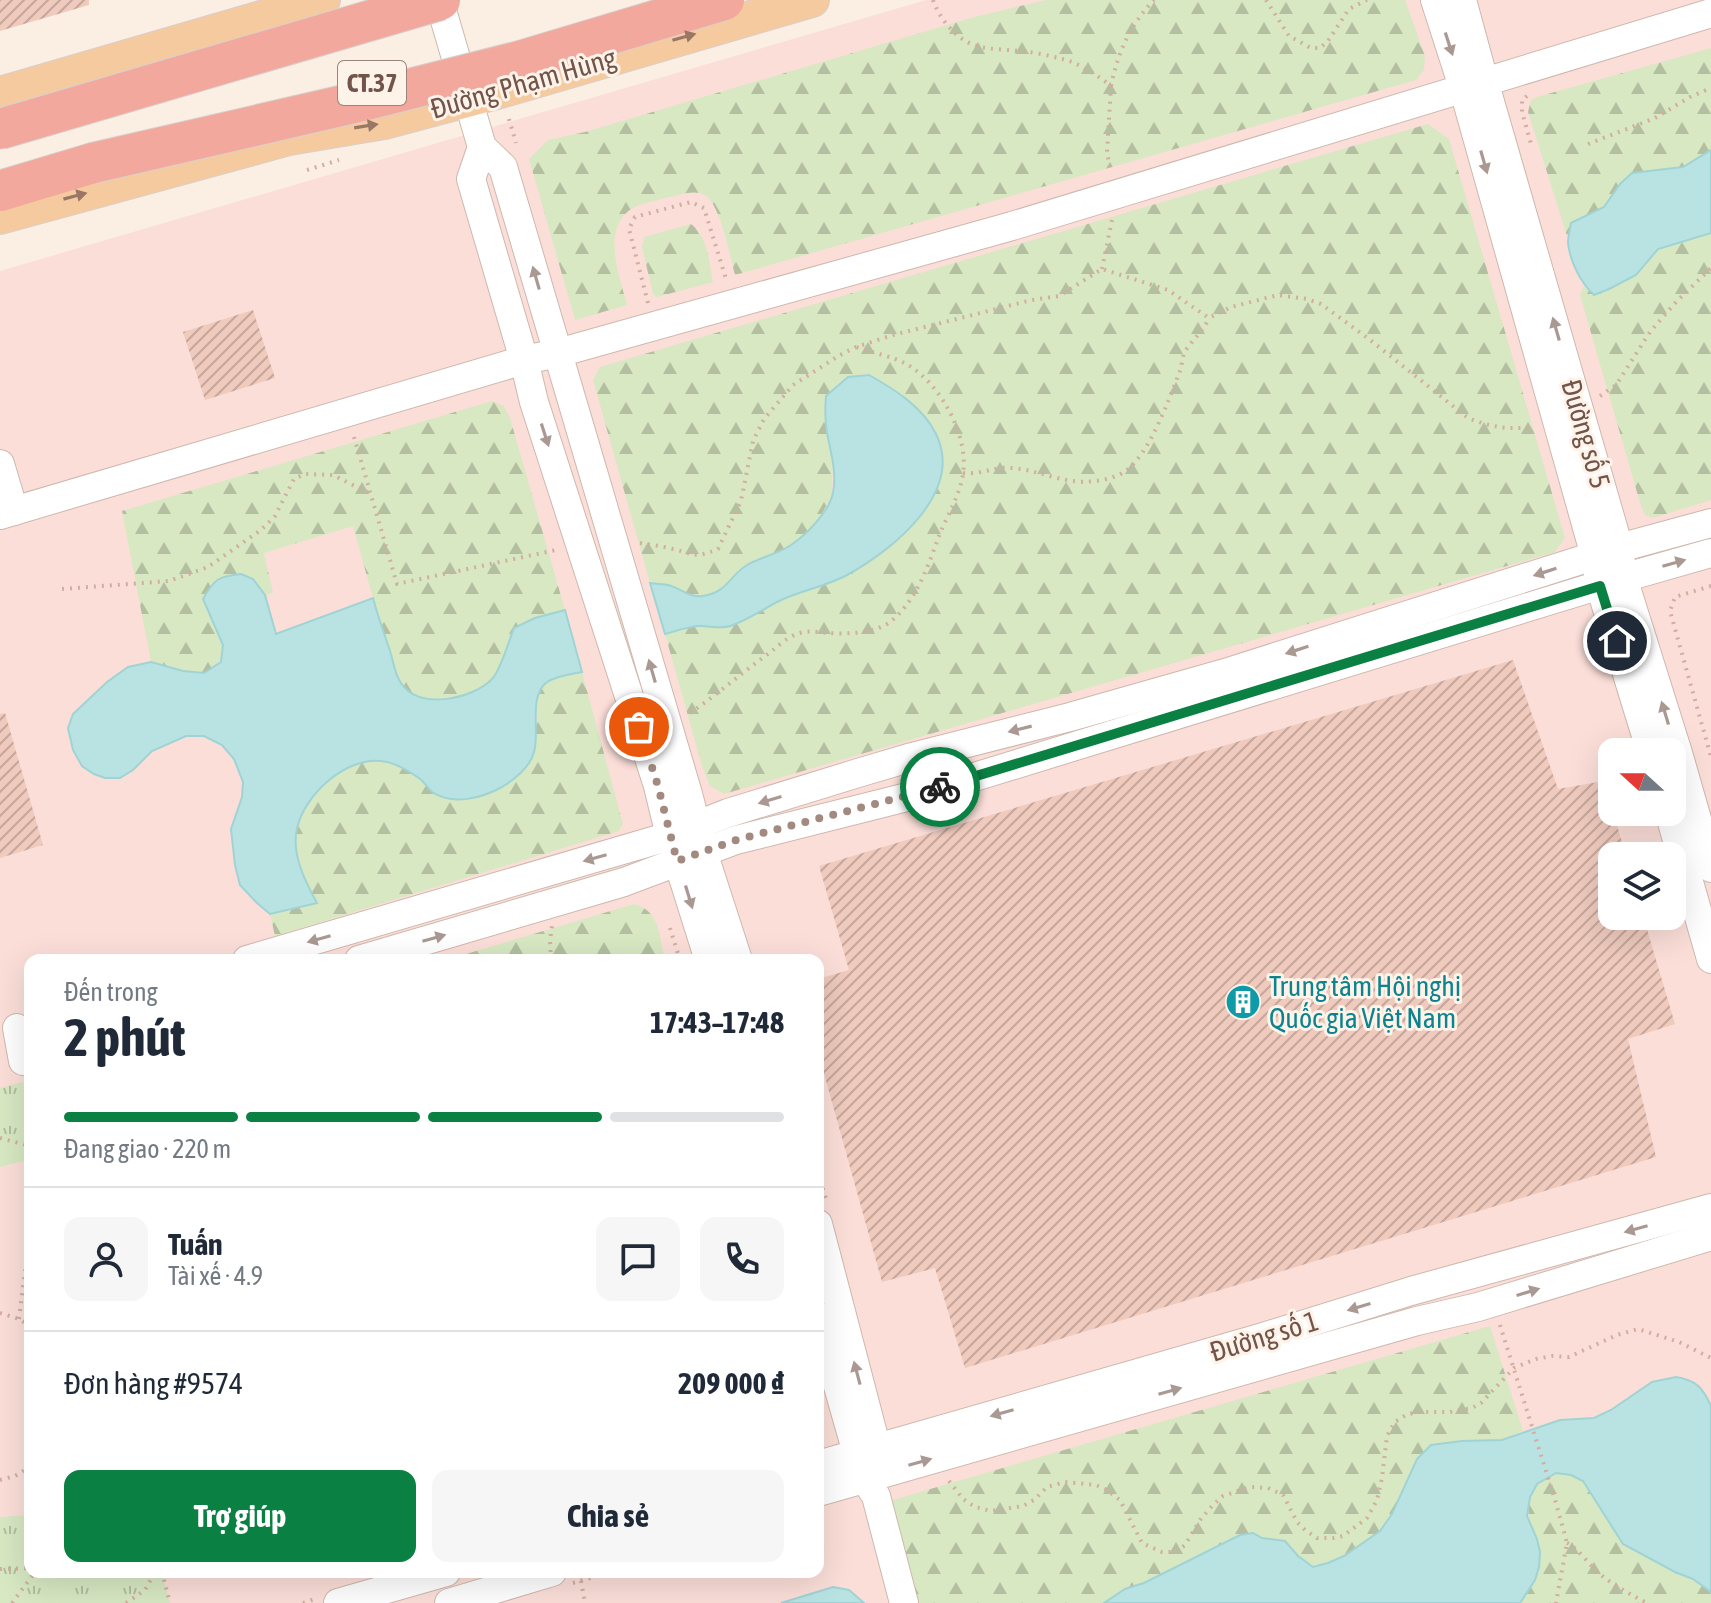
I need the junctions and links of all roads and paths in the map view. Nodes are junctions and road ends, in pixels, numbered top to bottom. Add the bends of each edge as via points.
1 (323, 0) edge
2 (367, 0) edge
3 (439, 0) edge
4 (650, 0) edge
5 (724, 0) edge
6 (812, 0) edge
7 (933, 0) edge
8 (1154, 0) edge
9 (1266, 0) edge
10 (1367, 0) edge
11 (1435, 0) edge
12 (1462, 0) edge
13 (1711, 13) edge
14 (1474, 84) junction
15 (1111, 86) junction
16 (1711, 88) edge
17 (0, 94) edge
18 (1530, 94) dead end
19 (468, 100) junction
20 (509, 119) dead end
21 (0, 129) edge
22 (516, 144) dead end
23 (1588, 144) dead end
24 (482, 147) junction
25 (1534, 157) dead end
26 (346, 158) dead end
27 (93, 163) junction
28 (307, 170) dead end
29 (1112, 175) dead end
30 (0, 191) edge
31 (1114, 208) dead end
32 (0, 217) edge
33 (1711, 268) edge
34 (1102, 269) junction
35 (728, 284) dead end
36 (649, 306) dead end
37 (1209, 318) junction
38 (856, 347) junction
39 (558, 353) junction
40 (524, 360) junction
41 (1600, 396) dead end
42 (1538, 425) dead end
43 (353, 433) dead end
44 (0, 464) edge
45 (963, 473) junction
46 (371, 495) junction
47 (7, 513) edge
48 (1711, 523) edge
49 (631, 541) dead end
50 (560, 550) dead end
51 (1607, 552) junction
52 (1711, 553) edge
53 (1612, 582) junction
54 (1711, 586) edge
55 (62, 589) dead end
56 (684, 717) dead end
57 (1070, 717) junction
58 (1648, 738) edge
59 (1077, 745) junction
60 (912, 757) junction
61 (1711, 757) edge
62 (858, 773) junction
63 (919, 794) junction
64 (865, 808) junction
65 (1673, 826) edge
66 (687, 844) junction
67 (1711, 868) edge
68 (553, 920) dead end
69 (270, 954) edge
70 (379, 954) edge
71 (551, 954) edge
72 (708, 954) edge
73 (735, 954) edge
74 (1711, 959) edge
75 (16, 1029) edge
76 (18, 1062) edge
77 (0, 1138) edge
78 (24, 1144) edge
79 (1711, 1208) edge
80 (1711, 1236) edge
81 (824, 1252) edge
82 (1475, 1274) junction
83 (24, 1279) edge
84 (1411, 1291) junction
85 (1488, 1311) junction
86 (0, 1313) edge
87 (19, 1319) junction
88 (1417, 1321) junction
89 (24, 1322) edge
90 (1306, 1323) junction
91 (824, 1333) edge
92 (1266, 1350) junction
93 (1315, 1350) junction
94 (1711, 1358) edge
95 (1514, 1368) junction
96 (824, 1466) edge
97 (871, 1470) junction
98 (24, 1471) edge
99 (946, 1476) dead end
100 (0, 1480) edge
101 (824, 1490) edge
102 (1567, 1543) junction
103 (24, 1568) edge
104 (0, 1569) edge
105 (32, 1578) edge
106 (152, 1578) edge
107 (164, 1578) edge
108 (425, 1578) edge
109 (532, 1578) edge
110 (581, 1581) dead end
111 (12, 1603) edge
112 (126, 1603) edge
113 (170, 1603) edge
114 (338, 1603) edge
115 (449, 1603) edge
116 (585, 1603) edge
117 (904, 1603) edge
118 (1556, 1603) edge
119 (1647, 1603) edge

1 - 17 main road
2 - 21 highway, bridge via 86,82
3 - 19 street
3 - 21 highway, CT.37, bridge
4 - 27 highway, CT.37, bridge
5 - 27 highway, bridge via 362,101
19 -> 6 main road, Đường Phạm Hùng
7 - 15 path via 950,27 974,45 1064,59
8 - 15 path via 1122,45
9 - 10 path via 1289,36 1311,48 1320,48 1349,9
11 -> 14 street, Đường số 5
12 - 14 street, Đường số 5
13 - 14 street
14 - 39 street via 1012,226
14 - 51 street, Đường số 5
15 - 29 path via 1107,152
16 - 23 path via 1655,118
18 - 25 path via 1522,100 1522,112
19 - 24 street
32 -> 19 main road, Đường Phạm Hùng via 289,138 384,122
20 - 22 path
39 -> 24 street via 503,167
24 - 40 street via 471,179
26 - 28 path
27 - 30 highway, CT.37
31 - 34 path
33 - 41 path via 1650,332 1616,385
34 - 37 path via 1168,290
34 - 38 path via 1059,296
35 - 36 path via 704,208 691,202 635,217 629,229
37 - 42 path via 1278,295 1307,299 1360,332 1468,418 1509,429
37 - 45 path via 1184,354 1142,453 1123,472 1081,482 1003,467 977,475
38 - 45 path via 894,358 934,388 959,433
38 - 49 path via 793,385 764,419 753,441 741,501 718,549 689,555
39 - 40 street
66 -> 39 street
40 - 47 street
40 -> 66 street via 658,786
43 - 46 path
44 - 47 street
45 - 56 path via 931,560 914,593 887,623 871,630 797,634
46 - 50 path via 397,584
46 - 55 path via 333,475 305,474 294,479 275,516 261,530 208,567 169,581
48 - 51 street
51 - 53 street, Đường số 5
51 -> 57 street
53 -> 52 street
53 - 58 street, Đường số 5
53 - 59 street
67 -> 53 street, Đường số 5 via 1678,753
54 - 61 path via 1675,597 1670,611
57 - 59 street
57 -> 60 street
59 - 63 street
60 - 62 street
60 - 63 street
62 - 64 street
62 -> 66 street via 728,813
63 - 64 street
64 - 66 street via 736,840
65 - 74 street
66 -> 69 street
70 -> 66 street via 624,882
66 -> 72 street
66 - 73 street
68 - 71 path
75 - 76 street
77 - 78 path
79 -> 82 street, Đường số 1
85 -> 80 street, Đường số 1
97 -> 81 street
82 - 84 street, Đường số 1
82 - 85 street
83 - 87 path
84 - 88 street
84 -> 90 street, Đường số 1
85 - 88 street, Đường số 1
85 - 95 path
86 - 87 path
87 - 89 path
88 - 93 street, Đường số 1
90 - 92 street, Đường số 1
90 - 93 street
91 - 97 street
92 - 93 street, Đường số 1
92 - 97 street, Đường số 1
94 - 95 path via 1638,1329 1569,1357 1536,1359
95 - 99 path via 1472,1408 1417,1412 1395,1422 1387,1436 1377,1500 1367,1518 1334,1538 1317,1538 1305,1530 1283,1495 1250,1487 1223,1496 1185,1545 1176,1552 1162,1552 1142,1543 1120,1500 1096,1485 1065,1482 1047,1487 1023,1506 991,1511 963,1499
95 - 102 path
96 - 97 street, Đường số 1
97 - 101 street, Đường số 1
97 - 117 street
98 - 100 path
102 - 118 path
102 - 119 path via 1600,1574
103 - 104 path
105 - 111 path
106 - 112 path
107 - 113 path
108 - 114 street
109 - 115 street
110 - 116 path

